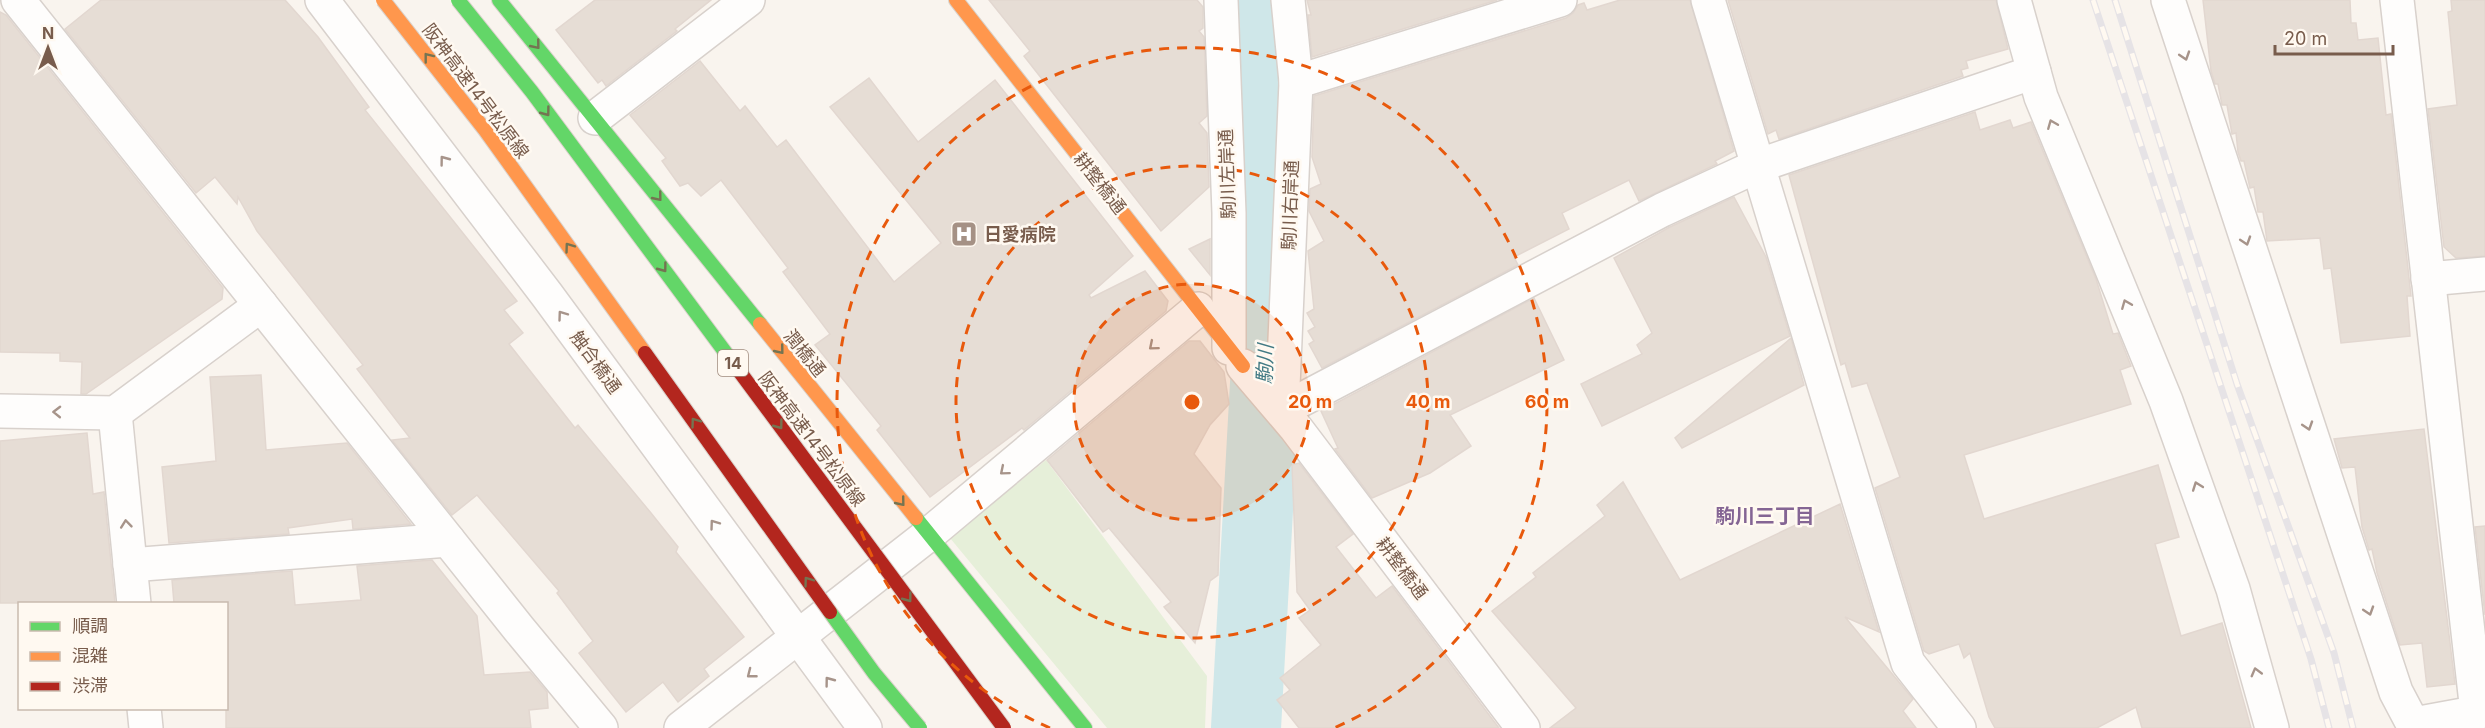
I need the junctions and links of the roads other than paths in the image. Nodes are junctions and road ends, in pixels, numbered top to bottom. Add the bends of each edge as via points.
1 (18, 0) edge
2 (322, 0) edge
3 (383, 0) edge
4 (458, 0) edge
5 (499, 0) edge
6 (748, 0) edge
7 (956, 0) edge
8 (1221, 0) edge
9 (1288, 0) edge
10 (1560, 0) edge
11 (1708, 0) edge
12 (2014, 0) edge
13 (2168, 0) edge
14 (2397, 0) edge
15 (2034, 72) junction
16 (1296, 82) junction
17 (595, 118) junction
18 (1757, 166) junction
19 (2485, 274) edge
20 (2428, 279) junction
21 (261, 305) junction
22 (1198, 309) junction
23 (1236, 357) junction
24 (1281, 409) junction
25 (0, 411) edge
26 (115, 413) junction
27 (928, 536) junction
28 (448, 540) junction
29 (130, 565) junction
30 (134, 602) edge
31 (797, 638) junction
32 (144, 710) edge
33 (2481, 711) edge
34 (2415, 726) edge
35 (146, 728) edge
36 (601, 728) edge
37 (681, 728) edge
38 (865, 728) edge
39 (920, 728) edge
40 (1004, 728) edge
41 (1084, 728) edge
42 (1523, 728) edge
43 (1959, 728) edge
44 (2272, 728) edge

1 - 21 street
31 -> 2 street, 触合橋通 via 547,295
39 -> 3 main road, 阪神高速14号松原線, bridge via 874,673 485,130
4 -> 40 main road, 阪神高速14号松原線 / 14, bridge via 532,92
5 -> 17 main road, 潤橋通
6 - 17 street
7 - 22 main road, 耕整橋通
8 - 23 street, 駒川左岸通
9 - 16 street, 駒川右岸通
10 - 16 street
11 - 18 street
12 - 15 street
13 -> 34 street via 2396,692
14 - 20 street
15 - 18 street
44 -> 15 street via 2233,589 2170,412
16 - 24 street, 駒川右岸通
17 -> 27 main road, 潤橋通
18 - 24 street via 1662,210
18 - 43 street via 1908,663
19 - 20 street
20 - 33 street
21 - 26 street
21 - 28 street
22 - 23 main road, 耕整橋通
22 -> 27 street
23 - 24 street, 耕整橋通
24 - 42 street, 耕整橋通
26 -> 25 street
29 -> 26 street
27 - 31 street
27 - 41 main road, 潤橋通
28 - 29 street
28 - 36 street
29 - 30 street
31 -> 37 street
38 -> 31 street, 触合橋通
32 - 35 street
33 - 34 street

